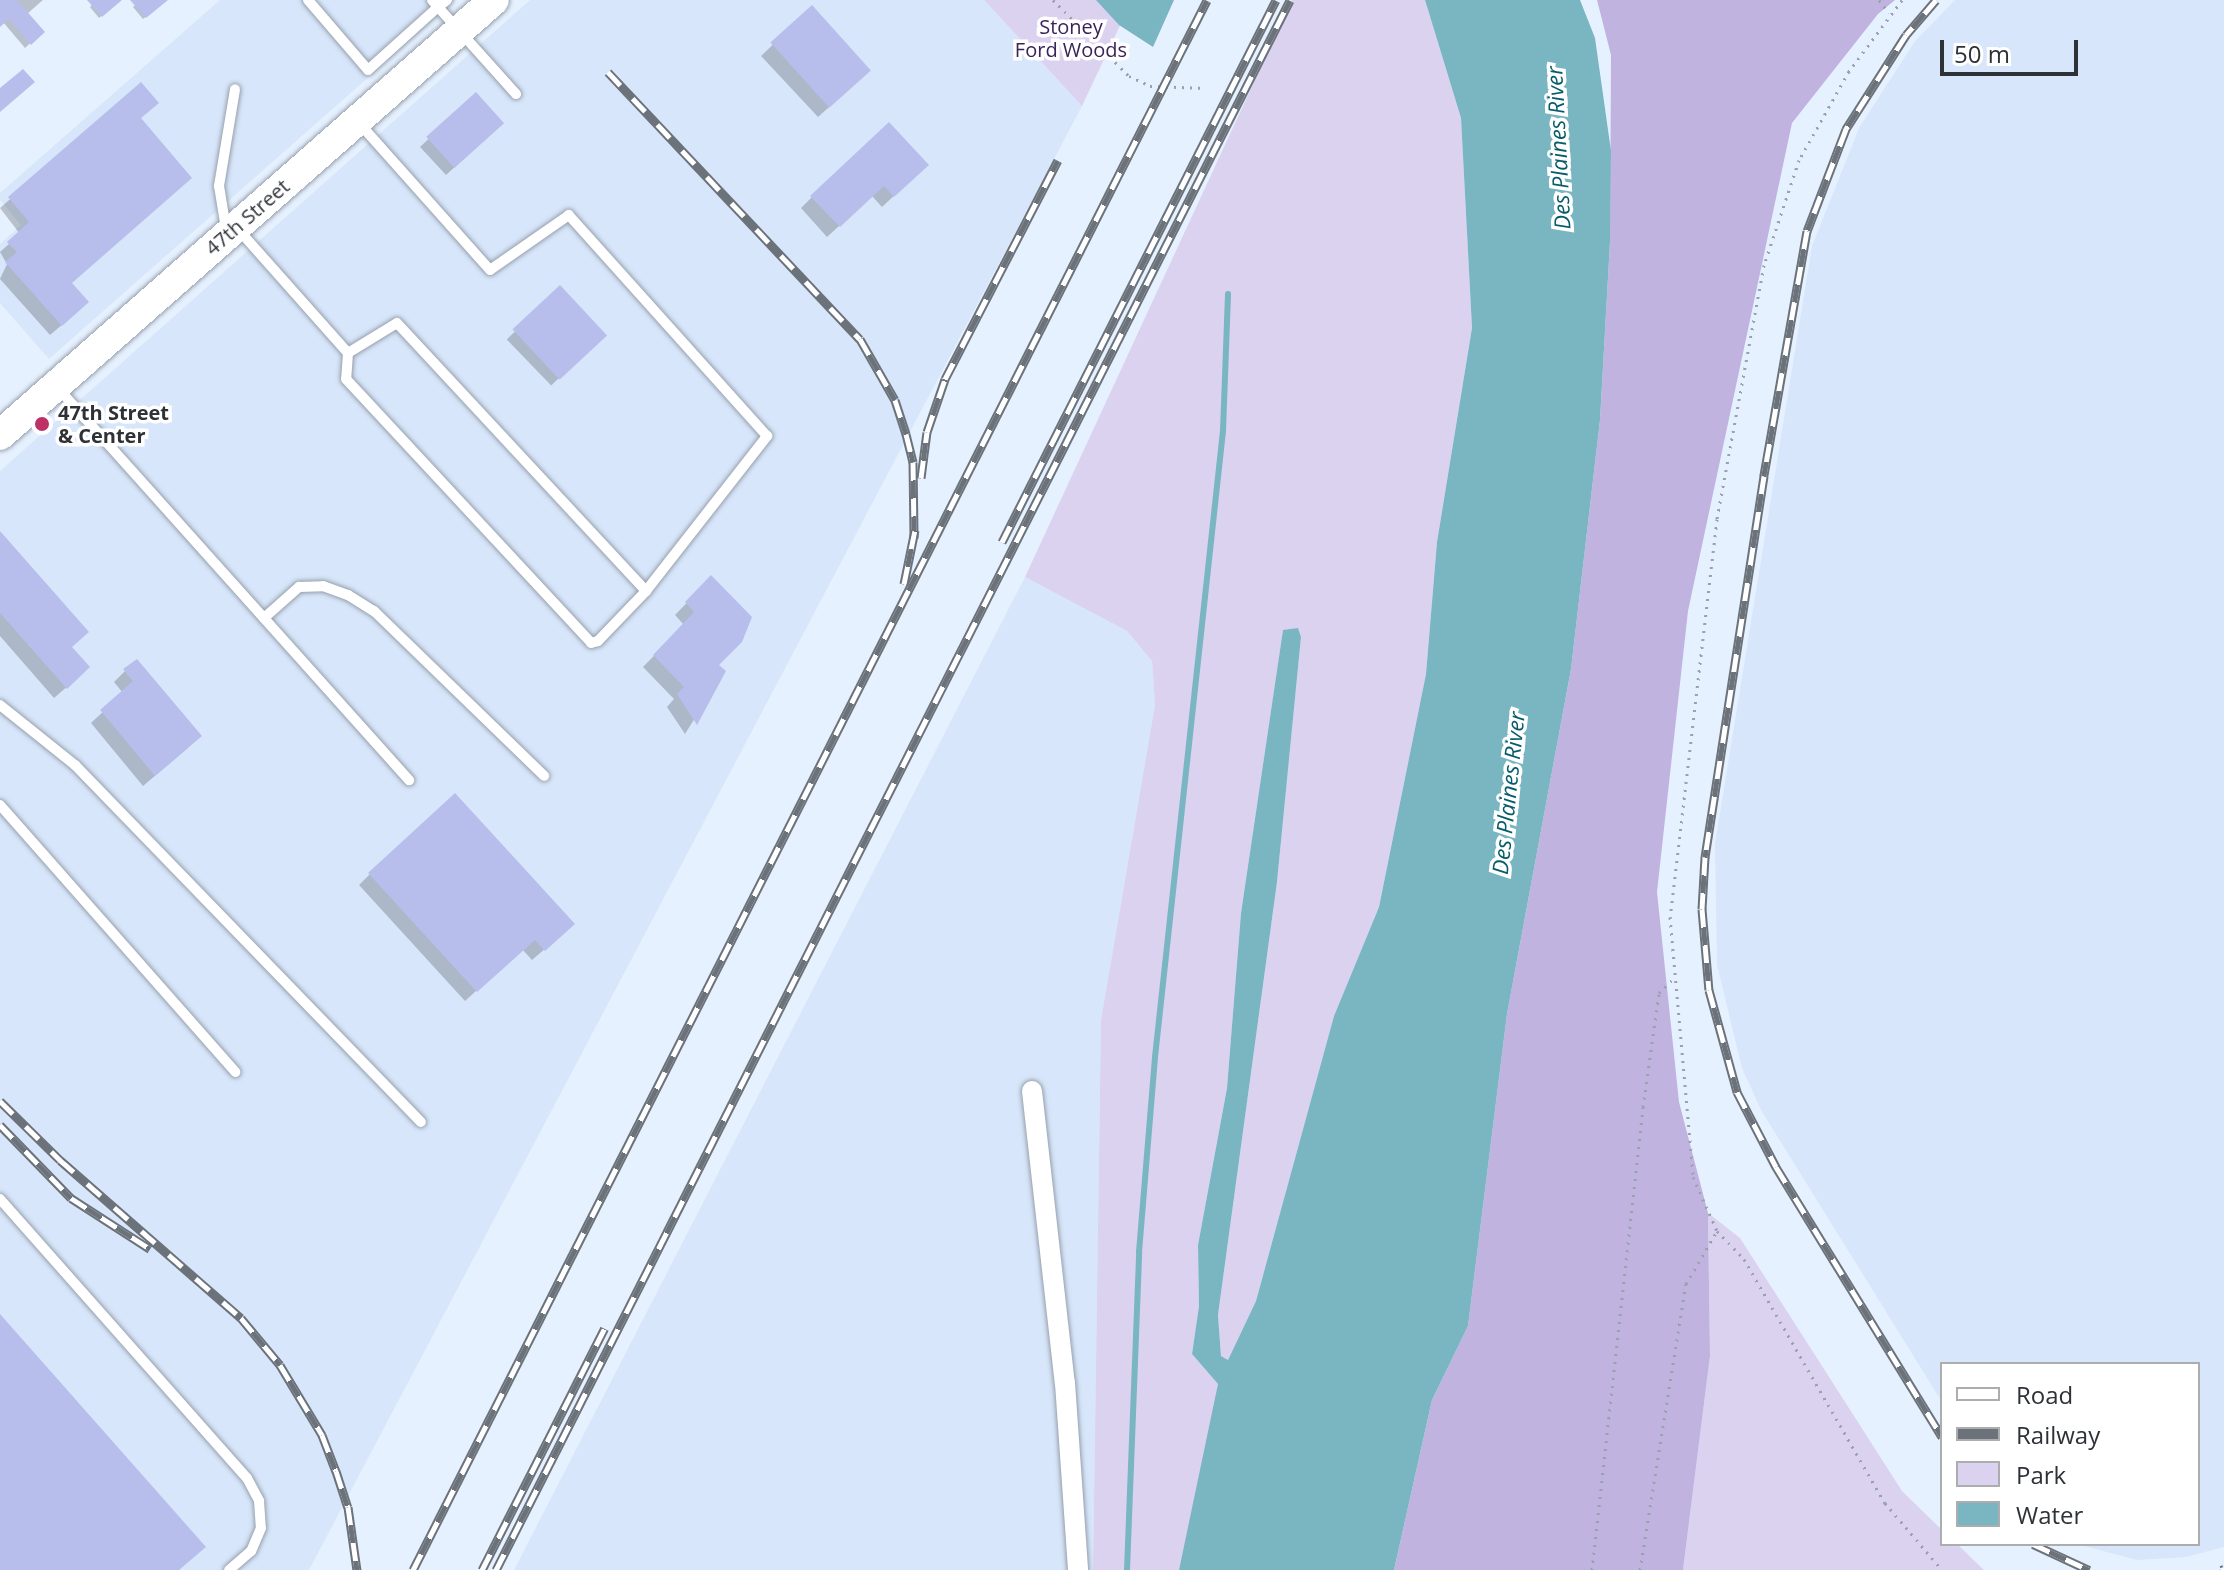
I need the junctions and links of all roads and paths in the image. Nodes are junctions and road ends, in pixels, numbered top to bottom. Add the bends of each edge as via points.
1 (308, 0) edge
2 (494, 0) edge
3 (1053, 0) edge
4 (1879, 0) edge
5 (1902, 0) edge
6 (439, 2) edge
7 (1889, 13) junction
8 (460, 30) junction
9 (393, 48) junction
10 (413, 71) junction
11 (1206, 88) dead end
12 (235, 89) dead end
13 (516, 94) dead end
14 (357, 121) junction
15 (231, 231) junction
16 (348, 353) junction
17 (56, 385) junction
18 (0, 435) edge
19 (646, 591) junction
20 (264, 618) junction
21 (0, 705) edge
22 (544, 776) dead end
23 (409, 780) dead end
24 (0, 805) edge
25 (1675, 977) junction
26 (235, 1072) dead end
27 (1032, 1091) dead end
28 (421, 1122) dead end
29 (0, 1199) edge
30 (1717, 1231) junction
31 (229, 1570) edge
32 (1078, 1570) edge
33 (1592, 1570) edge
34 (1640, 1570) edge
35 (1942, 1570) edge

1 - 9 lane via 368,70
2 - 8 main road, 47th Street
3 - 11 path via 1129,76 1150,86
4 - 7 path
5 - 7 path
6 - 8 lane
6 - 9 lane
7 - 25 path via 1799,160 1764,265 1717,519 1670,917
8 - 10 main road, 47th Street
8 - 13 lane
9 - 10 lane
10 - 14 main road, 47th Street
12 - 15 lane via 219,186
14 - 15 main road, 47th Street
14 - 19 lane via 490,270 569,215 767,436
15 - 16 lane
15 - 17 main road, 47th Street
16 - 19 lane via 397,323
16 - 19 lane via 346,379 591,643
17 - 18 main road, 47th Street
17 - 20 lane
20 - 22 lane via 299,587 323,586 348,595 374,611
20 - 23 lane
21 - 28 lane via 75,765
24 - 26 lane
25 - 30 path via 1693,1177
25 - 33 path via 1659,993 1647,1078
27 - 32 street via 1065,1383
29 - 31 lane via 247,1478 259,1501 261,1528 251,1551
30 - 34 path via 1686,1284
30 - 35 path via 1744,1259 1885,1503

